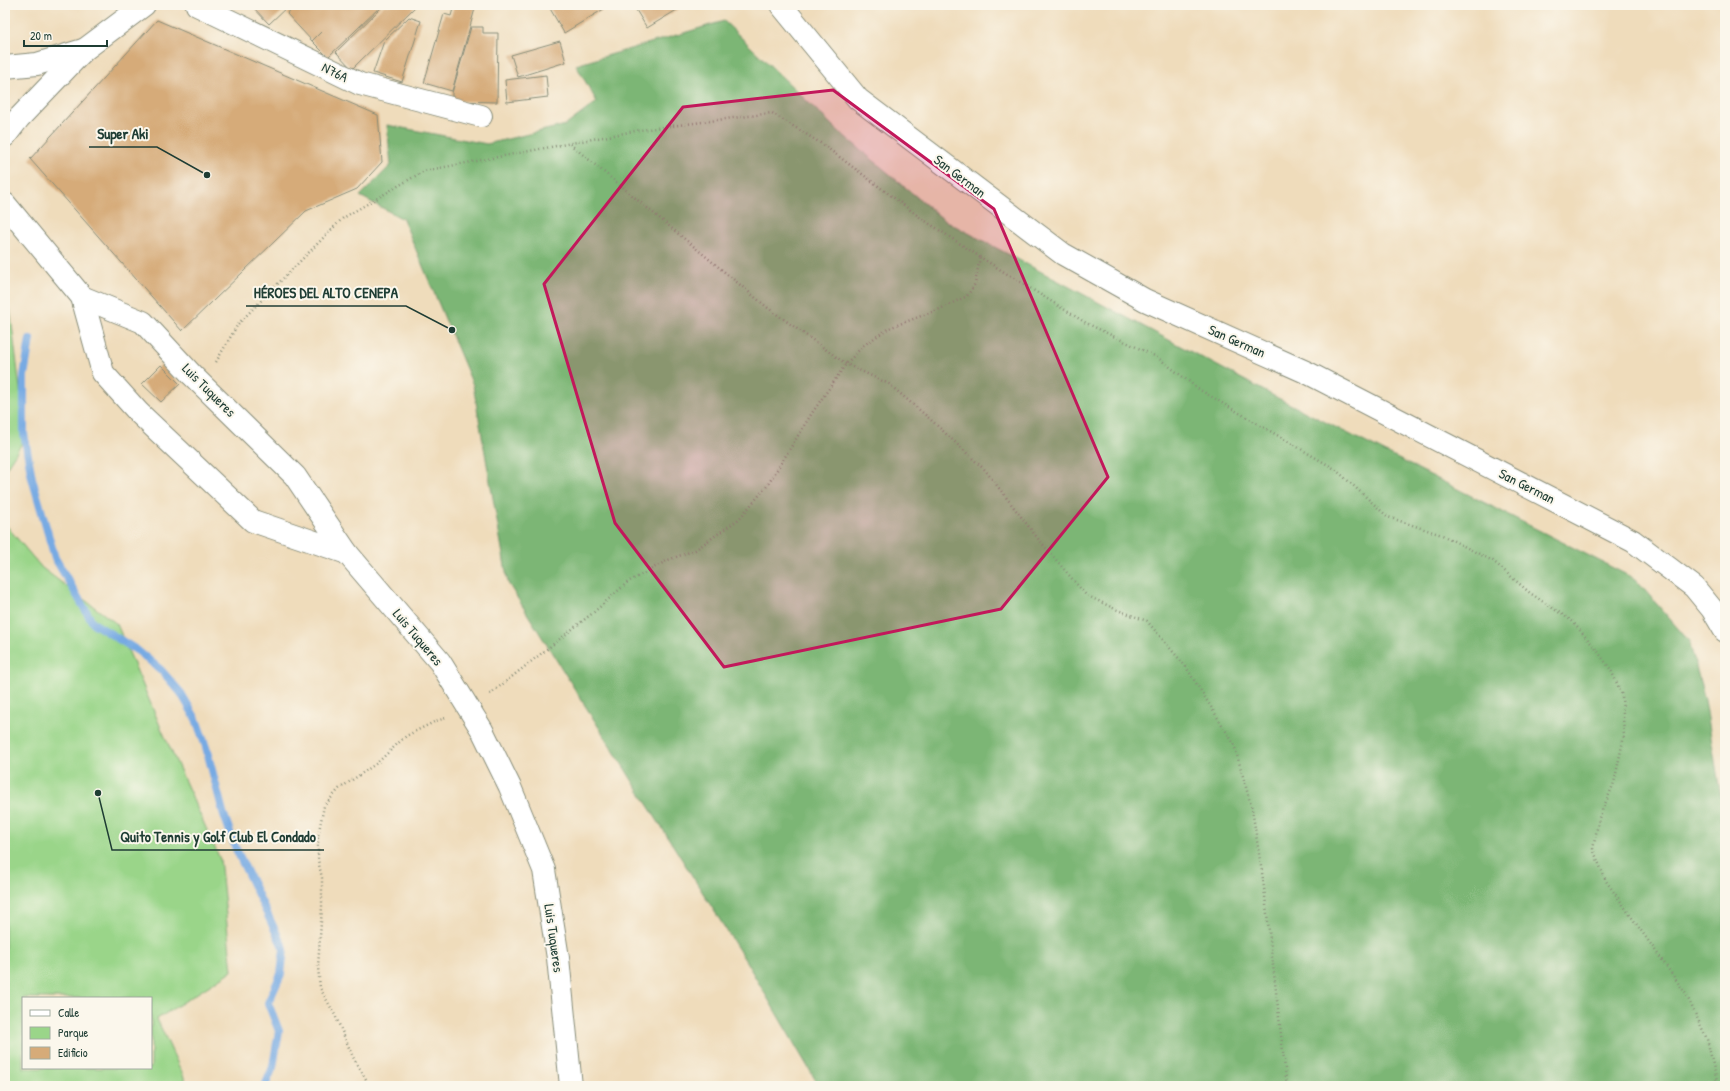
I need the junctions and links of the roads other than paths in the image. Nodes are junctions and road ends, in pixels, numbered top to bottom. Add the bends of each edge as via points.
1 (144, 5) edge
2 (197, 5) edge
3 (781, 5) edge
4 (84, 50) junction
5 (5, 67) edge
6 (481, 116) dead end
7 (5, 136) edge
8 (5, 204) edge
9 (82, 298) junction
10 (347, 554) junction
11 (1725, 631) edge
12 (571, 1086) edge

1 - 4 main road
2 - 6 main road, N76A via 360,84
3 - 11 main road, San German via 858,99 1063,254 1145,300 1308,373 1633,541 1694,587 1712,609
4 - 5 main road via 37,64
4 - 7 main road
8 - 9 main road
9 - 10 main road, Luis Tuqueres via 143,322 295,476
9 - 10 main road via 103,373 139,413 253,521
10 - 12 main road, Luis Tuqueres via 440,662 482,730 510,787 544,870 558,958

